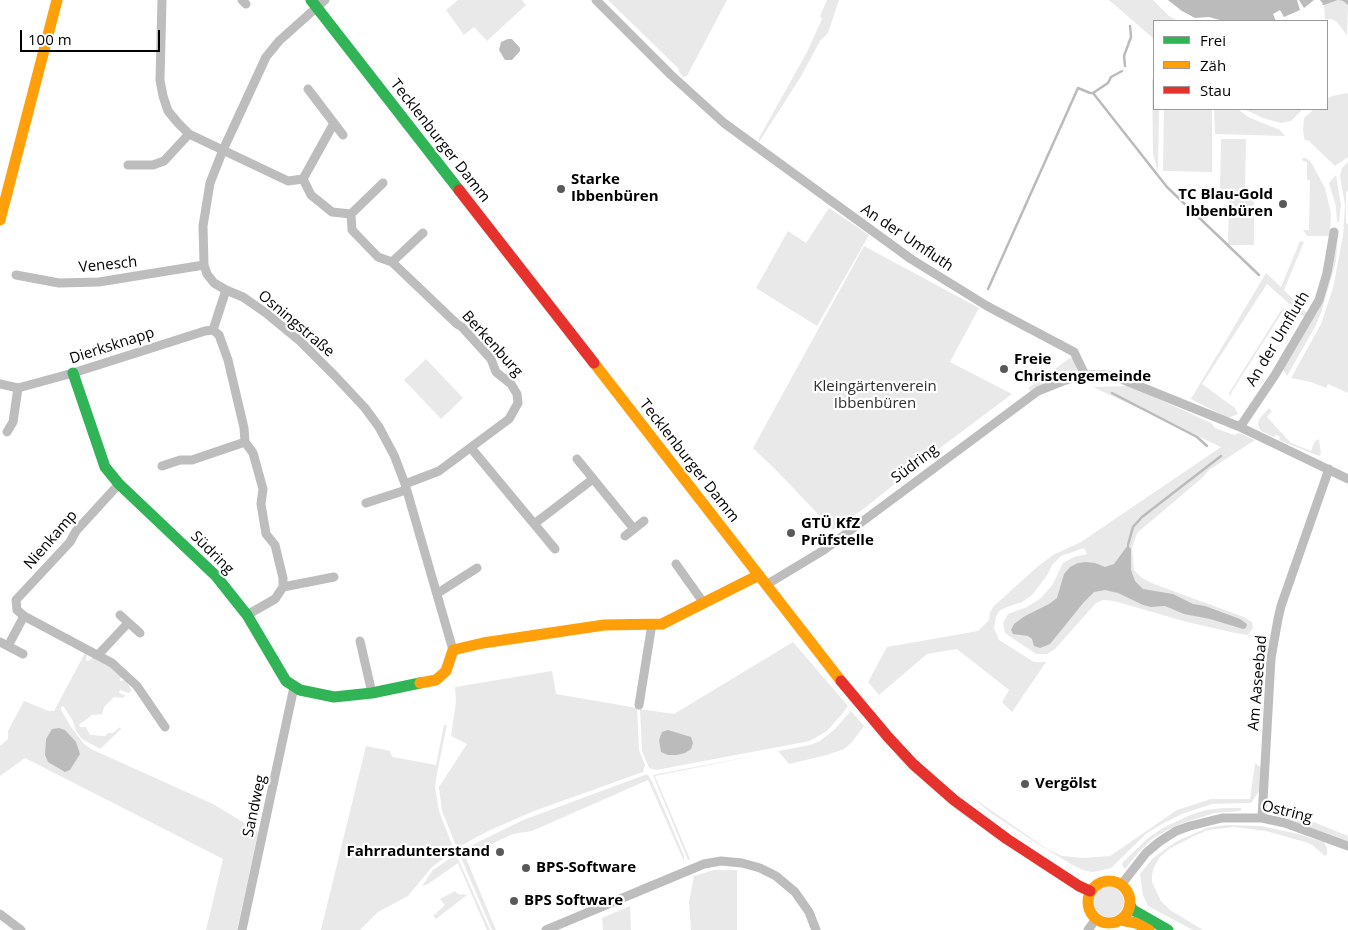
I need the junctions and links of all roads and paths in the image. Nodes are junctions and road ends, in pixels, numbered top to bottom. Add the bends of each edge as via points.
1 (57, 0) edge
2 (162, 0) edge
3 (596, 0) edge
4 (318, 2) edge
5 (308, 89) dead end
6 (334, 123) junction
7 (189, 134) junction
8 (343, 135) dead end
9 (224, 150) junction
10 (128, 165) dead end
11 (303, 180) junction
12 (383, 183) dead end
13 (351, 214) junction
14 (0, 220) edge
15 (1334, 232) dead end
16 (423, 233) dead end
17 (392, 262) junction
18 (204, 265) junction
19 (16, 275) dead end
20 (226, 290) junction
21 (213, 330) junction
22 (73, 373) junction
23 (1085, 375) junction
24 (0, 384) edge
25 (18, 388) junction
26 (1240, 427) junction
27 (7, 432) dead end
28 (245, 442) junction
29 (471, 448) junction
30 (577, 458) dead end
31 (162, 466) dead end
32 (1329, 469) junction
33 (593, 479) junction
34 (1348, 479) edge
35 (119, 484) junction
36 (406, 487) junction
37 (366, 503) dead end
38 (644, 521) dead end
39 (534, 524) junction
40 (634, 529) junction
41 (625, 536) dead end
42 (555, 549) dead end
43 (676, 564) dead end
44 (477, 568) dead end
45 (759, 575) junction
46 (334, 577) dead end
47 (766, 585) junction
48 (284, 587) junction
49 (438, 593) junction
50 (703, 602) junction
51 (120, 615) dead end
52 (247, 615) junction
53 (24, 616) junction
54 (128, 622) junction
55 (652, 624) junction
56 (140, 633) dead end
57 (360, 641) dead end
58 (4, 644) edge
59 (454, 650) junction
60 (23, 654) dead end
61 (98, 655) junction
62 (294, 687) junction
63 (372, 693) junction
64 (638, 705) dead end
65 (165, 727) dead end
66 (1262, 818) junction
67 (1348, 846) edge
68 (1121, 885) junction
69 (1090, 891) junction
70 (1130, 905) junction
71 (0, 914) edge
72 (1096, 919) junction
73 (1121, 920) junction
74 (21, 930) edge
75 (242, 930) edge
76 (546, 930) edge
77 (816, 930) edge
78 (1088, 930) edge
79 (1149, 930) edge
80 (1168, 930) edge

1 - 14 main road
2 - 7 street via 160,80 163,96 168,111
3 - 23 street, An der Umfluth via 731,129 912,259 987,306 1074,352
4 - 9 street via 266,57
4 - 45 main road, Tecklenburger Damm
5 - 6 street
6 - 8 street
6 - 11 street
7 - 9 street
7 - 10 street via 164,161 153,165
9 - 11 street via 288,181
9 - 18 street via 210,183 203,226
11 - 13 street via 311,195 332,212
12 - 13 street
13 - 17 street, Berkenburg via 352,230 378,257
15 - 26 street, An der Umfluth via 1328,273 1319,300
16 - 17 street
17 - 29 street, Berkenburg via 462,327 517,394 518,403 509,419
18 - 19 street, Venesch via 99,282 59,283 25,280
18 - 20 street, Osningstraße via 206,274
20 - 21 street
20 - 36 street, Osningstraße via 244,297 300,341 359,402 379,427
21 - 22 street, Dierksknapp
21 - 28 street via 219,335 228,360
22 - 25 street, Dierksknapp
22 - 35 main road, Südring via 105,467
23 - 26 street via 1120,378
23 - 47 street, Südring via 1038,391 824,550
24 - 25 street, Dierksknapp
25 - 27 street via 13,422
26 - 32 street
28 - 31 street via 192,460
28 - 48 street via 256,462 263,489 261,504 266,534 275,545
29 - 36 street, Berkenburg via 440,471
29 - 39 street
30 - 33 street
32 - 34 street
32 - 66 street, Am Aaseebad via 1278,618 1271,658
33 - 39 street
33 - 40 street
35 - 52 main road, Südring via 216,576
35 - 53 street, Nienkamp via 16,600 17,610
36 - 37 street
36 - 49 street, Osningstraße
38 - 40 street
39 - 42 street
40 - 41 street
43 - 50 street
44 - 49 street
45 - 47 main road, Tecklenburger Damm
45 - 50 main road
46 - 48 street
47 - 69 main road, Tecklenburger Damm via 853,695 913,764 954,800 1007,839
48 - 52 street via 275,599
49 - 59 street, Osningstraße
50 - 55 main road via 662,624
51 - 54 street
52 - 62 main road, Südring via 286,681
53 - 58 street
53 - 61 street
54 - 56 street
54 - 61 street
55 - 59 main road via 604,625
55 - 64 street
57 - 63 street
58 - 60 street
59 - 63 main road via 446,671 436,680
61 - 65 street via 112,663 136,686
62 - 63 main road via 334,697
62 - 75 street, Sandweg
66 - 67 street, Ostring
66 - 68 street, Ostring via 1222,818 1176,832 1146,853
68 - 69 main road via 1101,882
68 - 70 main road via 1128,894
69 - 72 main road via 1088,909
70 - 73 main road
70 - 80 main road via 1133,910
71 - 74 street
72 - 73 main road via 1108,923
72 - 78 street
73 - 79 main road
76 - 77 street via 704,864 721,861 751,865 776,876 795,892 809,912

